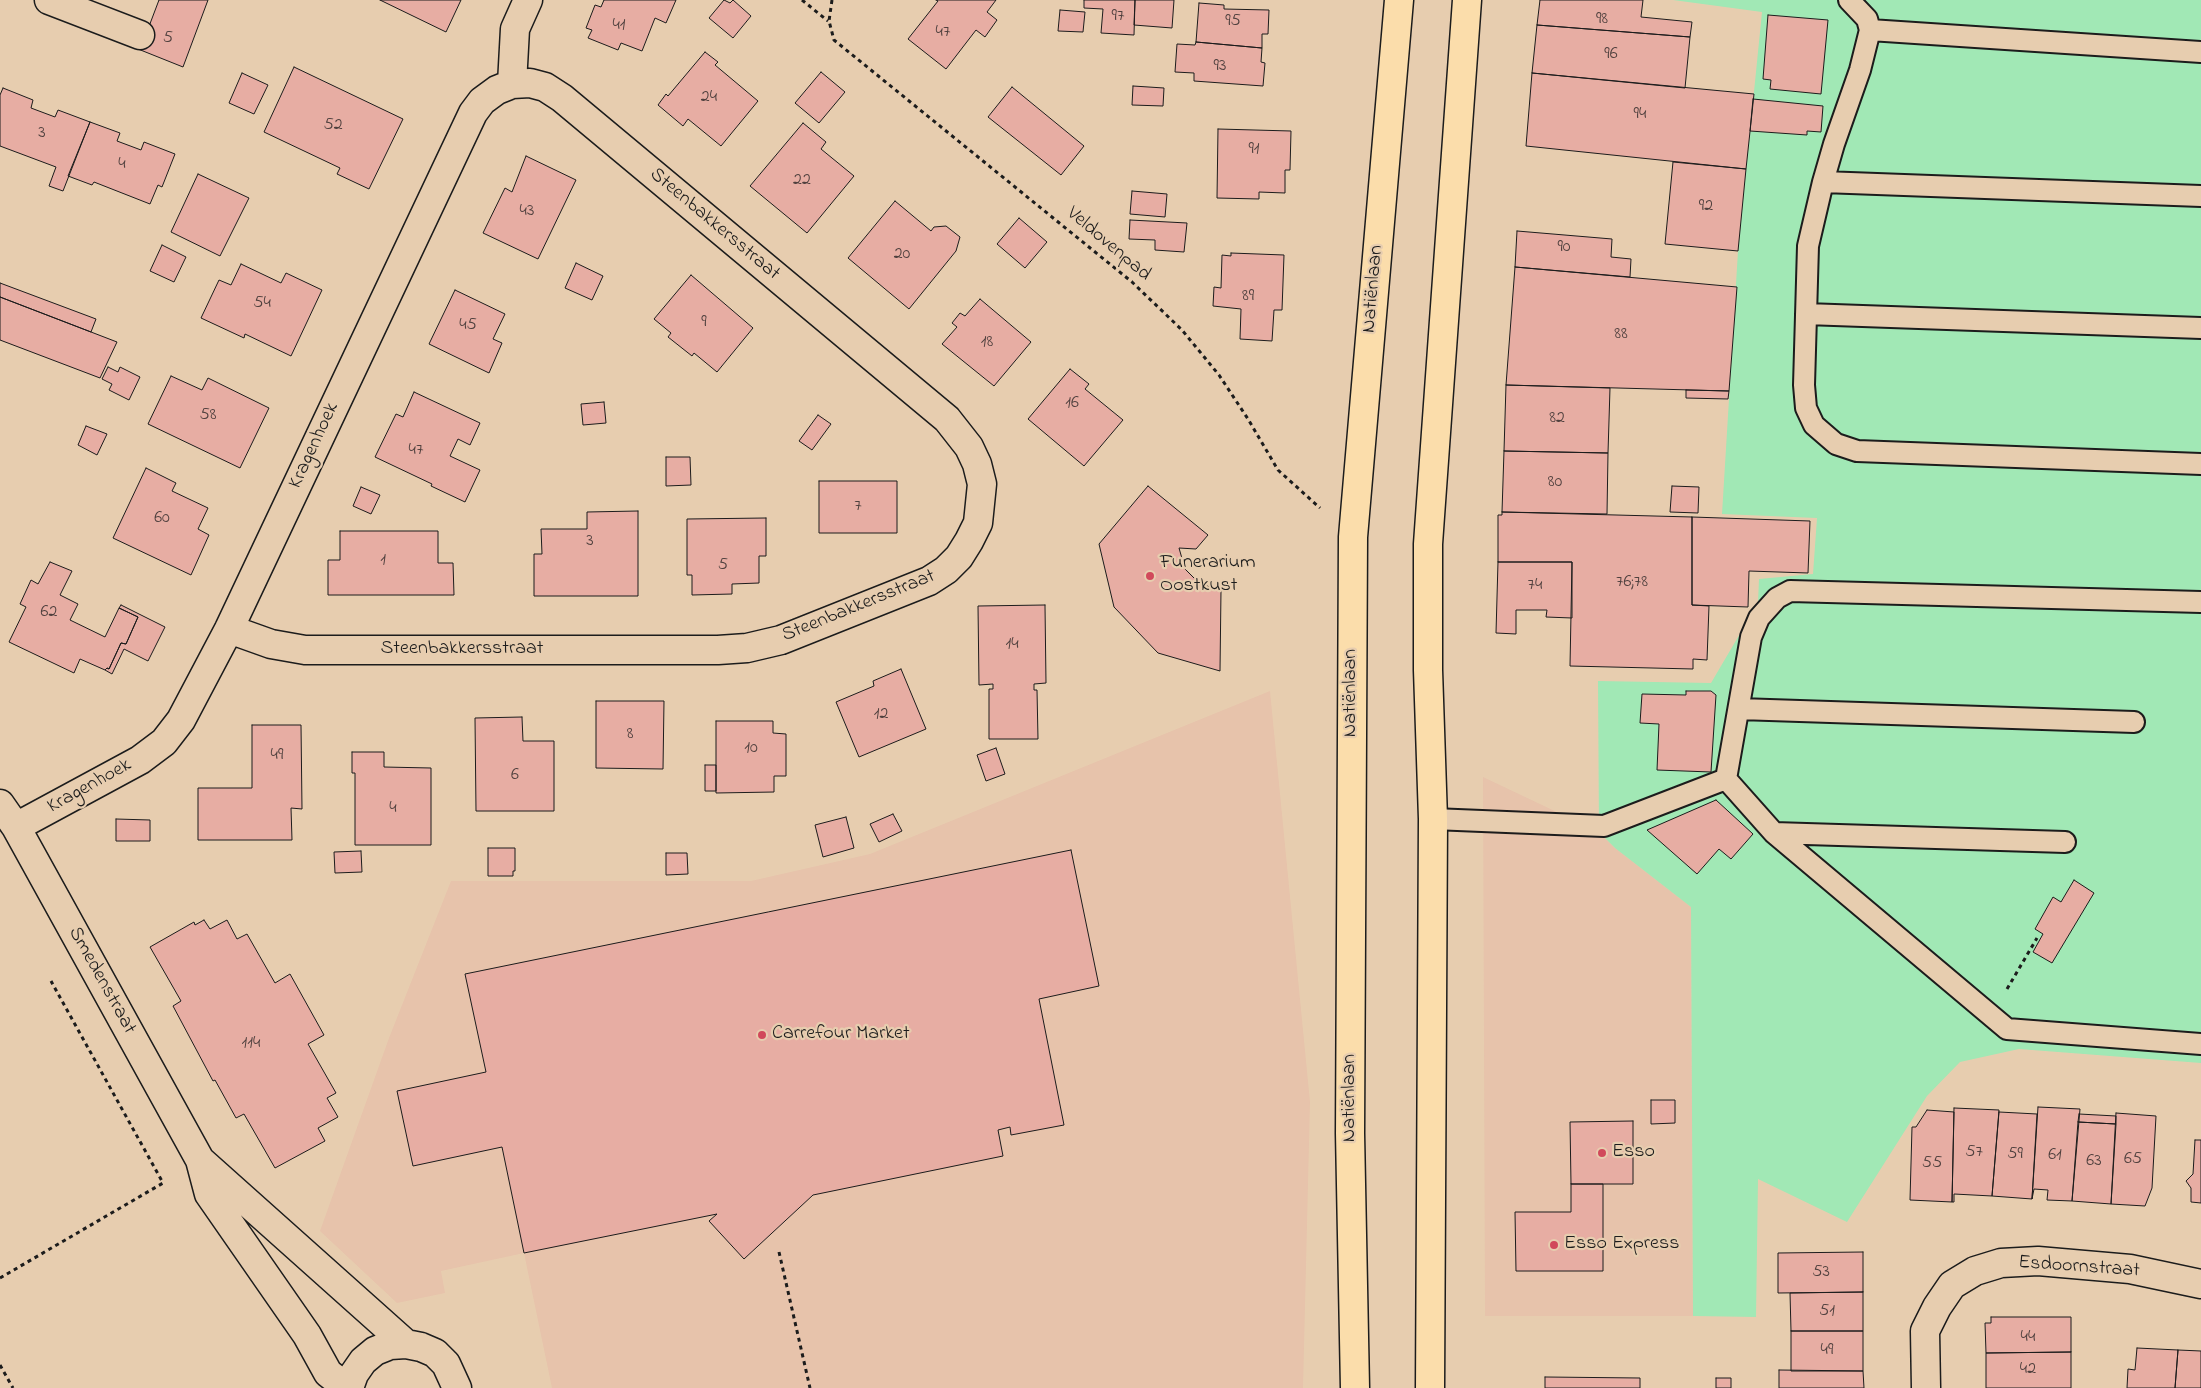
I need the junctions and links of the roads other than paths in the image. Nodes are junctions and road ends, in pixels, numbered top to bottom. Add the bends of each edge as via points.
1 (49, 0) edge
2 (528, 0) edge
3 (1399, 0) edge
4 (1467, 0) edge
5 (1849, 0) edge
6 (1870, 30) junction
7 (140, 35) dead end
8 (2201, 52) edge
9 (512, 84) junction
10 (1823, 182) junction
11 (2201, 196) edge
12 (1806, 314) junction
13 (2201, 328) edge
14 (2201, 464) edge
15 (2201, 602) edge
16 (229, 628) junction
17 (1739, 709) junction
18 (2134, 722) dead end
19 (1726, 780) junction
20 (0, 804) edge
21 (1433, 819) junction
22 (16, 827) junction
23 (1774, 833) junction
24 (2065, 842) dead end
25 (2201, 1044) edge
26 (200, 1160) junction
27 (2201, 1284) edge
28 (406, 1344) junction
29 (348, 1388) edge
30 (457, 1388) edge
31 (1355, 1388) edge
32 (1430, 1388) edge
33 (1926, 1388) edge

1 - 7 street
2 - 9 street via 515,29
3 - 31 main road, Natiënlaan via 1353,537 1350,1133
4 - 21 main road via 1428,544
5 - 6 lane via 1867,19
6 - 8 lane
6 - 10 lane
9 - 16 street, Kragenhoek via 482,101 473,113
9 - 16 street, Steenbakkersstraat via 530,83 545,87 562,98 947,419 969,447 982,484 978,523 969,542 946,570 929,581 781,640 747,648 305,650 271,644
10 - 11 lane
10 - 12 lane via 1808,246
12 - 13 lane
12 - 14 lane via 1806,408 1814,425 1836,444 1857,451
15 - 17 lane via 1790,590 1777,598 1760,618 1751,637
16 - 22 street, Kragenhoek via 181,720 164,742 140,760
17 - 18 lane
17 - 19 lane
19 - 21 lane via 1604,826
19 - 23 lane
20 - 22 street, Smedenstraat
21 - 32 main road
22 - 26 street, Smedenstraat
23 - 24 lane
23 - 25 lane via 2007,1029
26 - 28 street, Smedenstraat
26 - 29 street, Smedenstraat via 209,1194 307,1335 328,1373
27 - 33 street, Esdoornstraat via 2130,1269 2038,1261 2001,1263 1975,1271 1952,1286 1937,1307 1926,1332
28 - 29 street via 390,1345 376,1351 358,1368
28 - 30 street via 435,1353 446,1364

